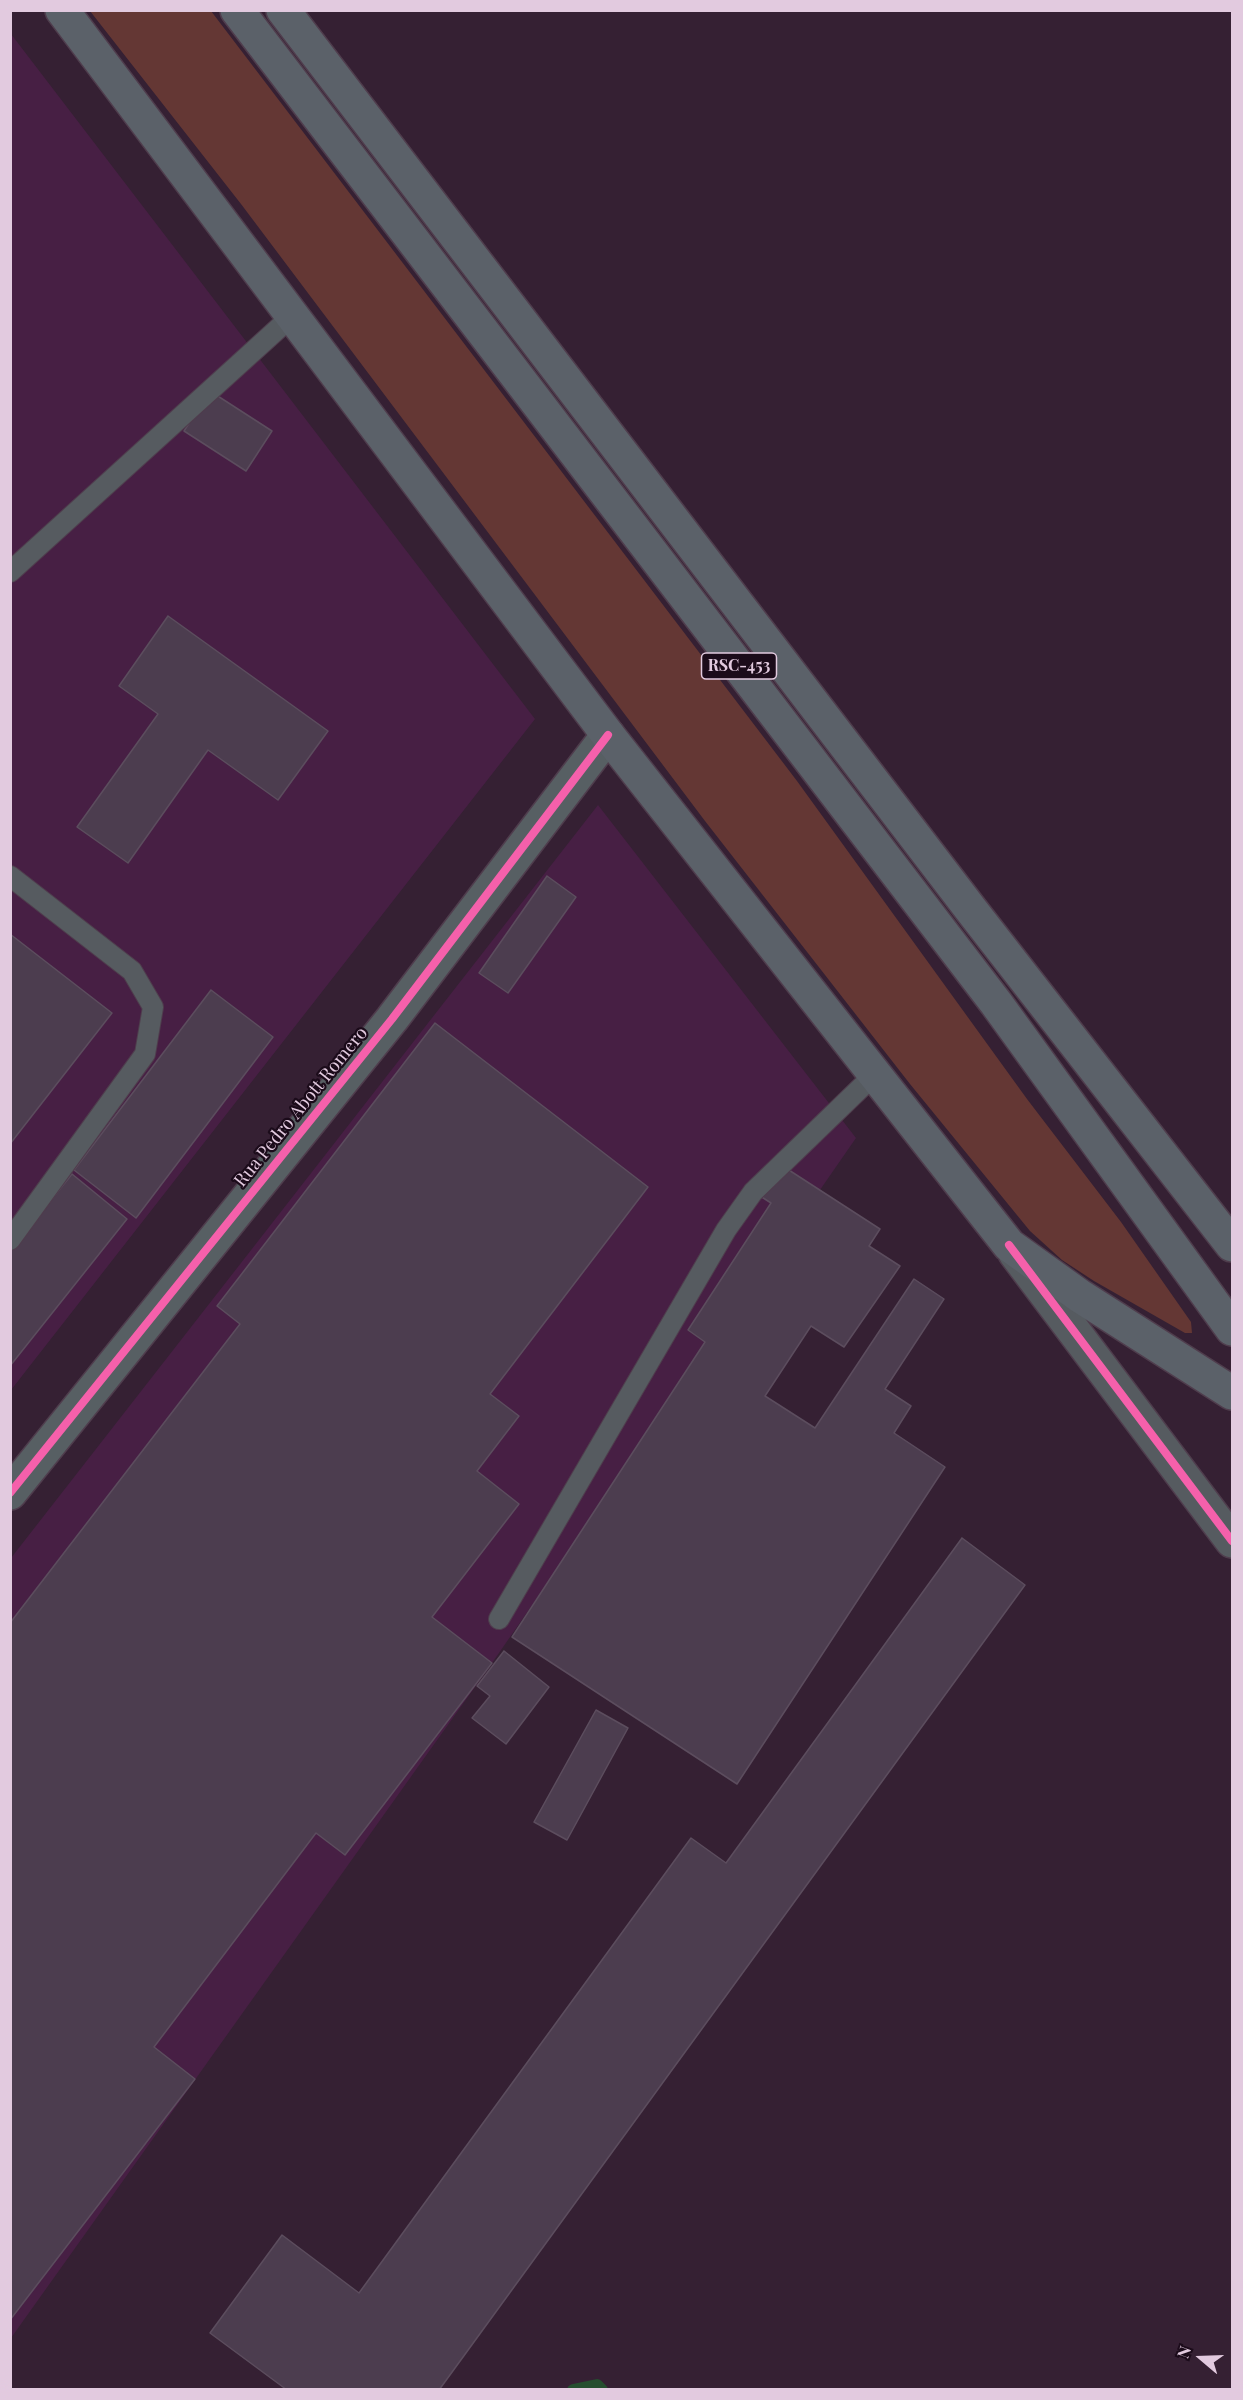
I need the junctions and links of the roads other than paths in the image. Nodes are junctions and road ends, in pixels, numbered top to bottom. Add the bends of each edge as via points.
1 (62, 10) edge
2 (237, 10) edge
3 (283, 10) edge
4 (292, 316) junction
5 (10, 572) edge
6 (608, 735) junction
7 (10, 876) edge
8 (875, 1074) junction
9 (10, 1240) edge
10 (1009, 1245) junction
11 (1233, 1245) edge
12 (1233, 1329) edge
13 (1233, 1393) edge
14 (10, 1493) edge
15 (1233, 1541) edge
16 (499, 1619) dead end

1 - 4 highway
2 - 12 highway, RSC-453 via 996,1003
3 - 11 highway, RSC-453 via 972,912
4 - 5 lane
4 - 6 highway
6 - 8 highway
6 - 14 street, Rua Pedro Abott Romero via 392,1019
7 - 9 lane via 132,971 153,1008 146,1054
8 - 10 highway
8 - 16 lane via 753,1192 726,1230
10 - 13 highway via 1080,1296
10 - 15 street

